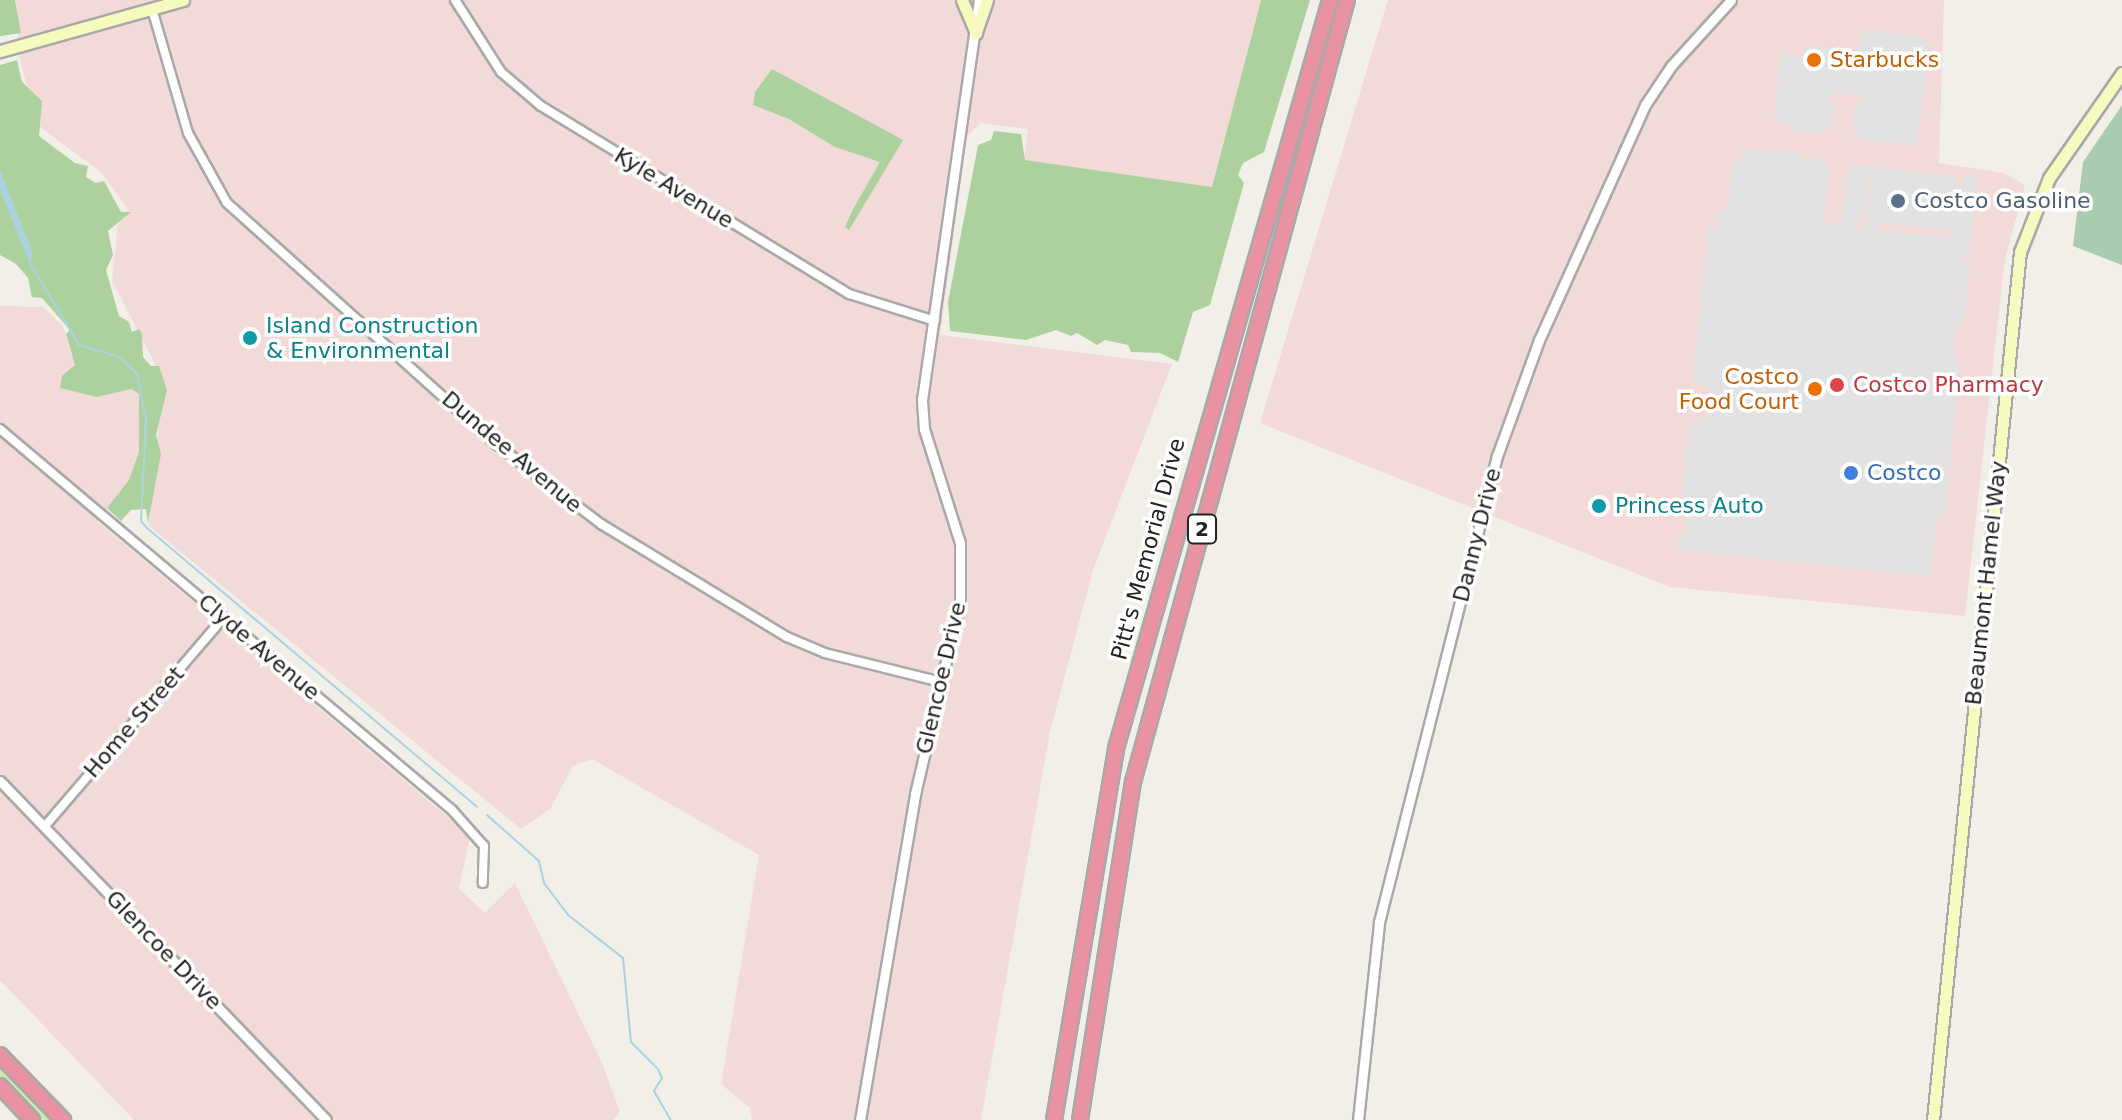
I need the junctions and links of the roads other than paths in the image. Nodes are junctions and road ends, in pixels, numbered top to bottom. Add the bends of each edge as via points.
1 (183, 0) edge
2 (455, 0) edge
3 (962, 0) edge
4 (979, 0) edge
5 (987, 0) edge
6 (1330, 0) edge
7 (1347, 0) edge
8 (1731, 0) edge
9 (152, 9) junction
10 (976, 33) junction
11 (0, 51) edge
12 (2122, 73) edge
13 (935, 321) junction
14 (0, 429) edge
15 (224, 617) junction
16 (941, 682) junction
17 (0, 781) edge
18 (45, 826) junction
19 (483, 883) dead end
20 (0, 1055) edge
21 (0, 1086) edge
22 (32, 1120) edge
23 (63, 1120) edge
24 (326, 1120) edge
25 (860, 1120) edge
26 (1054, 1120) edge
27 (1080, 1120) edge
28 (1358, 1120) edge
29 (1933, 1120) edge

1 - 9 main road
2 - 13 street, Kyle Avenue via 501,72 546,110 849,294
3 - 10 main road
4 - 10 street, Glencoe Drive
5 - 10 main road
6 - 26 highway, Pitt's Memorial Drive / 2 via 1117,745
7 - 27 highway, Pitt's Memorial Drive / 2 via 1133,782
8 - 28 street, Danny Drive via 1665,73 1645,105 1539,340 1497,456 1379,922
9 - 11 main road
9 - 16 street, Dundee Avenue via 191,142 227,203 486,435 601,524 776,631 825,653
10 - 13 street, Glencoe Drive
12 - 29 main road, Beaumont Hamel Way via 2045,184 2020,252
13 - 16 street, Glencoe Drive via 922,416 962,556 960,601
14 - 15 street, Clyde Avenue
15 - 18 street, Home Street
15 - 19 street, Clyde Avenue via 476,833 486,853
16 - 25 street, Glencoe Drive via 915,794
17 - 18 street, Glencoe Drive
18 - 24 street, Glencoe Drive
20 - 23 highway
21 - 22 highway

